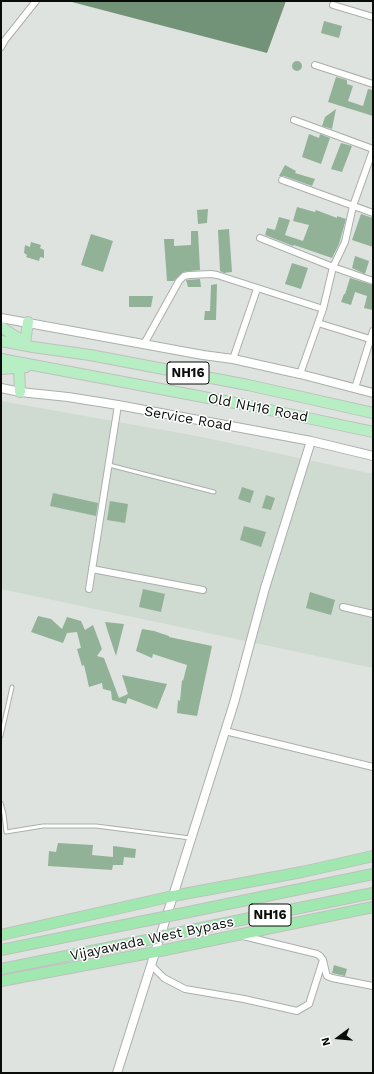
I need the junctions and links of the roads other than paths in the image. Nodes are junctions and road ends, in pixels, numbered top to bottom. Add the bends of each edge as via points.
1 (36, 1) edge
2 (333, 4) dead end
3 (373, 17) edge
4 (1, 47) edge
5 (315, 66) dead end
6 (373, 84) edge
7 (294, 120) dead end
8 (373, 150) edge
9 (282, 180) dead end
10 (353, 206) junction
11 (373, 213) edge
12 (260, 238) dead end
13 (333, 267) junction
14 (373, 281) edge
15 (256, 289) junction
16 (323, 309) junction
17 (1, 318) edge
18 (28, 322) junction
19 (318, 323) junction
20 (1, 327) edge
21 (373, 331) edge
22 (372, 340) edge
23 (1, 341) edge
24 (144, 344) junction
25 (29, 345) junction
26 (1, 359) edge
27 (234, 359) junction
28 (36, 365) junction
29 (19, 367) junction
30 (1, 369) edge
31 (300, 374) junction
32 (1, 388) edge
33 (354, 388) junction
34 (20, 392) junction
35 (373, 393) edge
36 (118, 405) junction
37 (373, 412) edge
38 (373, 432) edge
39 (311, 441) junction
40 (373, 456) edge
41 (108, 464) junction
42 (214, 492) dead end
43 (92, 568) junction
44 (89, 589) dead end
45 (203, 590) dead end
46 (343, 607) dead end
47 (373, 614) edge
48 (12, 687) dead end
49 (225, 731) junction
50 (1, 736) edge
51 (373, 767) edge
52 (1, 803) edge
53 (6, 832) junction
54 (1, 833) edge
55 (191, 838) junction
56 (373, 856) edge
57 (373, 874) edge
58 (373, 893) edge
59 (173, 896) junction
60 (373, 908) edge
61 (1, 935) edge
62 (239, 935) junction
63 (1, 950) edge
64 (155, 952) junction
65 (323, 960) junction
66 (151, 964) junction
67 (1, 969) edge
68 (1, 980) edge
69 (373, 986) edge
70 (117, 1073) edge

1 - 4 street
2 - 3 street
5 - 6 street
7 - 8 street
8 - 10 street
9 - 10 street
10 - 11 street
10 - 13 street via 345,242
12 - 13 street
13 - 14 street
13 - 16 street
15 - 16 street
15 - 24 street via 211,274 184,276
15 - 27 street
16 - 19 street
17 - 18 street
18 - 24 street
18 - 25 main road
19 - 22 street
19 - 31 street
20 - 25 main road
21 - 22 street
22 - 33 street
23 - 25 main road, Old NH16 Road / NH16
24 - 27 street
25 - 37 main road, Old NH16 Road / NH16 via 248,385
26 - 28 main road, Old NH16 Road
27 - 31 street
28 - 29 main road
28 - 38 main road, Old NH16 Road
29 - 30 main road
29 - 34 main road
31 - 33 street
32 - 34 street, Service Road
33 - 35 street
34 - 36 street, Service Road
36 - 39 street, Service Road
36 - 41 street
39 - 40 street, Service Road
39 - 49 street via 265,588
41 - 42 lane
41 - 43 street
43 - 44 street
43 - 45 street
46 - 47 street
48 - 50 lane
49 - 51 street
49 - 55 street
52 - 53 lane
53 - 54 lane
53 - 55 lane via 43,826 96,826
55 - 59 street
56 - 59 highway
57 - 63 highway, Vijayawada West Bypass / NH16, bridge
58 - 67 highway, Vijayawada West Bypass / NH16, bridge
59 - 61 highway
59 - 64 street
60 - 62 highway
62 - 64 highway
62 - 65 street via 317,954
64 - 66 street
64 - 68 highway
65 - 66 street via 309,1004 297,1011 185,989 164,978
65 - 69 street via 326,973 332,978
66 - 70 street

